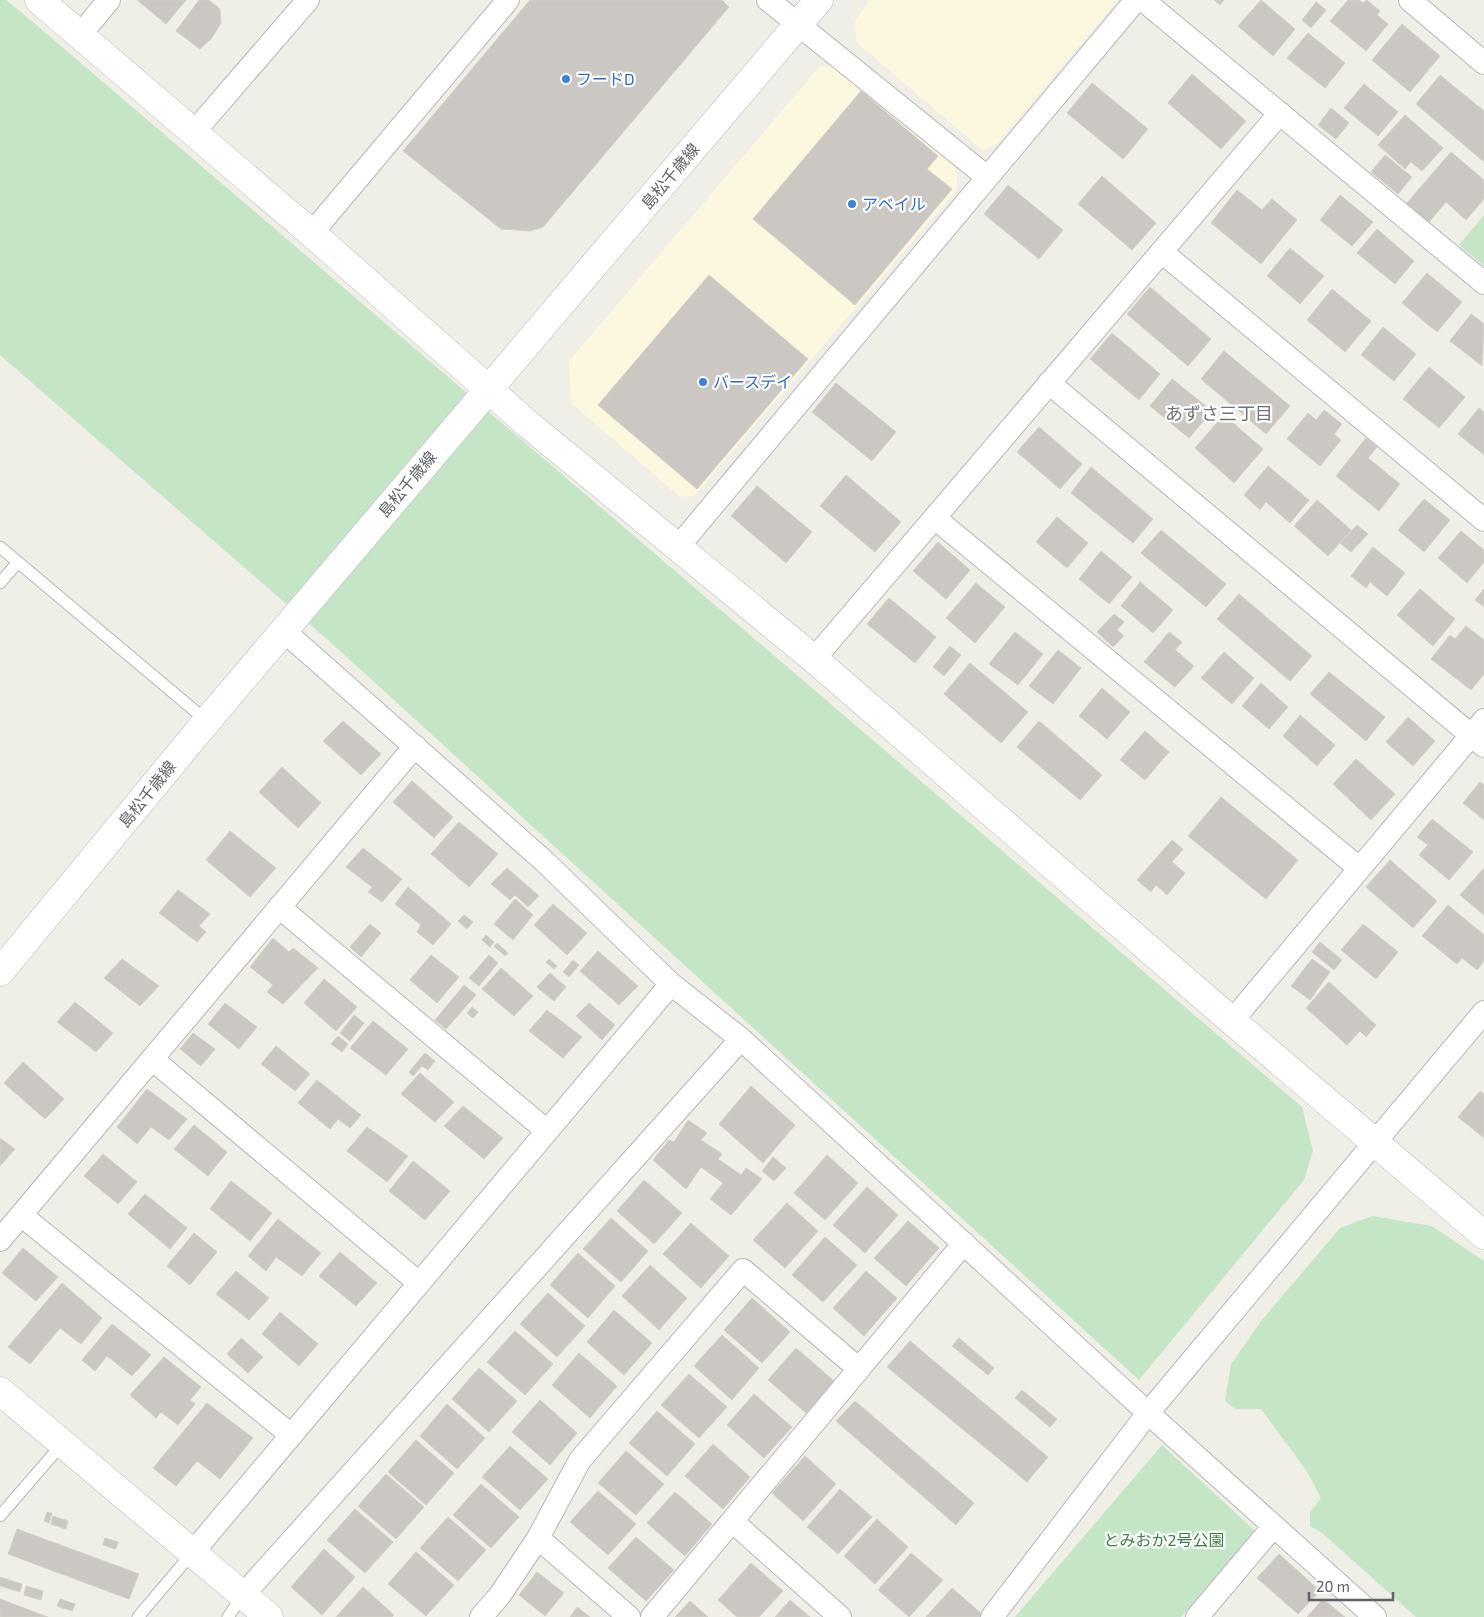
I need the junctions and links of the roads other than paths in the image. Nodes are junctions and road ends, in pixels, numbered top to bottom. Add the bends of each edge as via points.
1 (39, 0) edge
2 (109, 0) edge
3 (308, 0) edge
4 (508, 0) edge
5 (768, 0) edge
6 (820, 0) edge
7 (1136, 0) edge
8 (1143, 0) edge
9 (1410, 0) edge
10 (798, 25) junction
11 (80, 35) junction
12 (1484, 63) edge
13 (1280, 113) junction
14 (194, 132) junction
15 (987, 177) junction
16 (311, 234) junction
17 (1163, 253) junction
18 (1484, 283) edge
19 (1049, 383) junction
20 (489, 389) junction
21 (936, 519) junction
22 (1484, 520) edge
23 (0, 547) edge
24 (678, 547) junction
25 (18, 562) junction
26 (0, 583) edge
27 (284, 631) junction
28 (814, 659) junction
29 (207, 721) junction
30 (1480, 734) edge
31 (415, 746) junction
32 (1359, 868) junction
33 (280, 907) junction
34 (0, 972) edge
35 (670, 984) junction
36 (1484, 1012) edge
37 (1232, 1021) junction
38 (740, 1039) junction
39 (152, 1059) junction
40 (546, 1131) junction
41 (1374, 1142) junction
42 (21, 1215) junction
43 (1484, 1235) edge
44 (0, 1240) edge
45 (964, 1243) junction
46 (419, 1283) junction
47 (859, 1368) junction
48 (0, 1390) edge
49 (1148, 1413) junction
50 (291, 1435) junction
51 (63, 1444) junction
52 (0, 1516) edge
53 (732, 1521) junction
54 (1273, 1527) junction
55 (538, 1538) junction
56 (193, 1552) junction
57 (236, 1606) edge
58 (138, 1617) edge
59 (269, 1617) edge
60 (481, 1617) edge
61 (629, 1617) edge
62 (652, 1617) edge
63 (840, 1617) edge
64 (992, 1617) edge
65 (1197, 1617) edge
66 (1376, 1617) edge

1 - 11 street
2 - 11 street
3 - 14 street
4 - 16 street
5 - 10 street
6 - 10 street, 島松千歳線
7 - 15 street
8 - 13 street
9 - 12 street
10 - 15 street
10 - 20 street, 島松千歳線
11 - 14 street
13 - 17 street
13 - 18 street
14 - 16 street
15 - 24 street
16 - 20 street
17 - 19 street
17 - 22 street
19 - 21 street
19 - 30 street
20 - 24 street
20 - 27 street, 島松千歳線
21 - 28 street
21 - 32 street
23 - 25 lane
24 - 28 street
25 - 26 lane
25 - 29 lane
27 - 29 street, 島松千歳線
27 - 31 street
28 - 37 street
29 - 34 street, 島松千歳線
30 - 32 street
31 - 33 street
31 - 35 street via 544,861
32 - 37 street
33 - 39 street
33 - 40 street
35 - 38 street
35 - 40 street
36 - 41 street
37 - 41 street
38 - 45 street
38 - 57 street
39 - 42 street
39 - 46 street
40 - 46 street
41 - 43 street
41 - 49 street
42 - 44 street
42 - 50 street
45 - 47 street
45 - 49 street
46 - 50 street
47 - 53 street
47 - 55 street via 743,1270 580,1460
48 - 51 street
49 - 54 street
49 - 64 street
50 - 56 street
51 - 52 lane
51 - 56 street
53 - 62 street
53 - 63 street
54 - 65 street
54 - 66 street
55 - 60 street via 500,1595
55 - 61 street
56 - 57 street
56 - 58 lane
57 - 59 street

